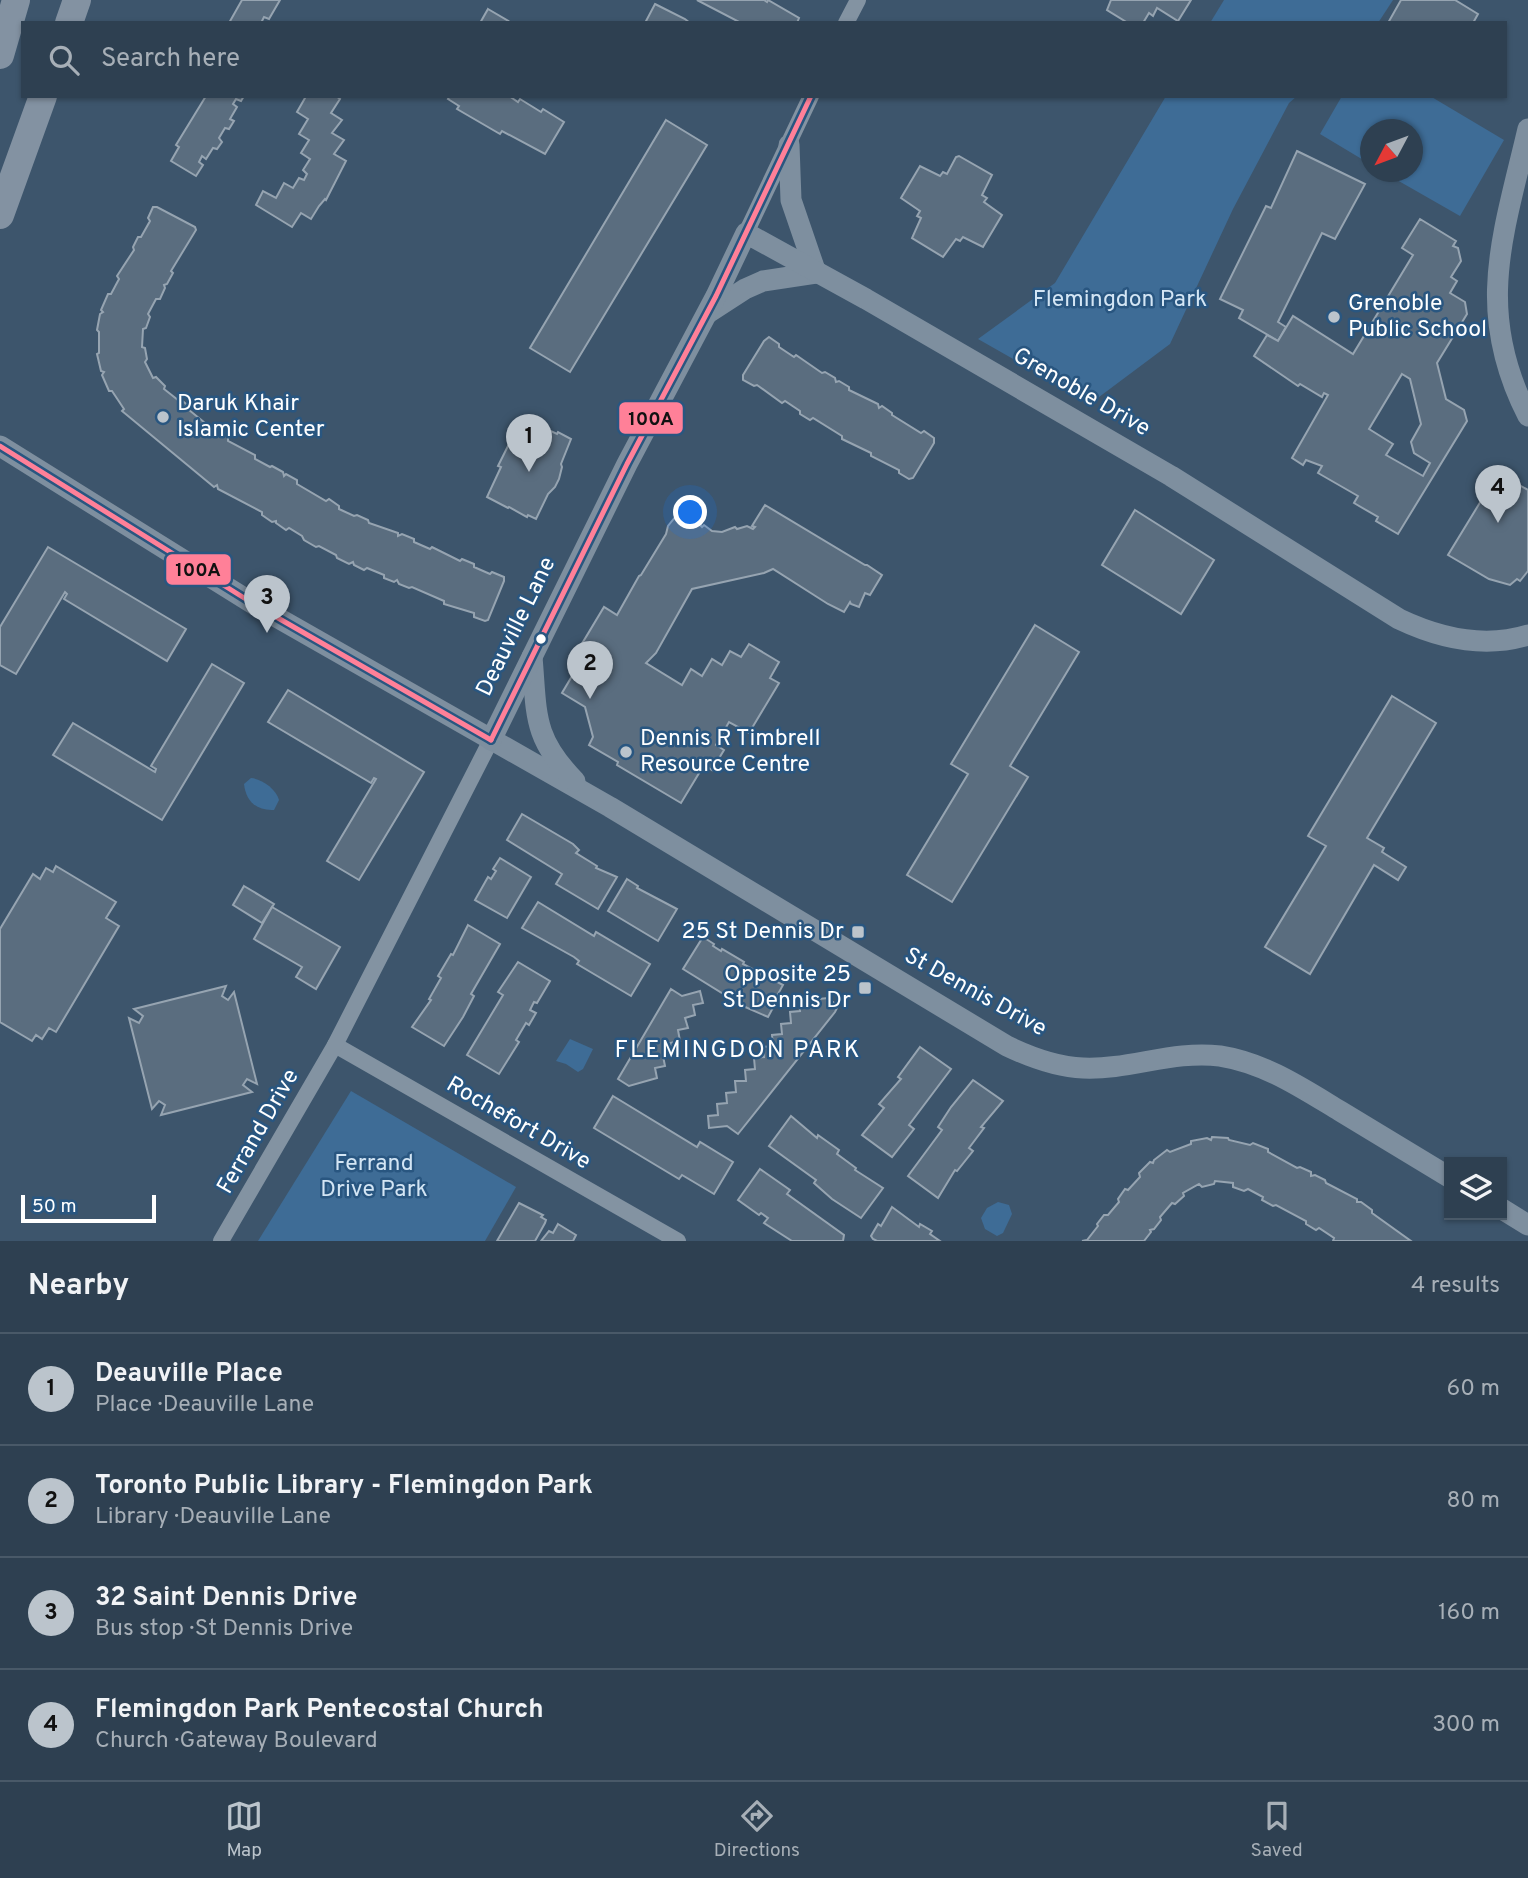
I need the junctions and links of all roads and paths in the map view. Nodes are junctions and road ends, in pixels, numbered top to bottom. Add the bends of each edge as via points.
1 (16, 0) edge
2 (77, 0) edge
3 (858, 0) edge
4 (70, 21) edge
5 (847, 21) edge
6 (0, 55) edge
7 (42, 98) edge
8 (810, 98) edge
9 (1528, 129) edge
10 (789, 145) junction
11 (0, 215) edge
12 (746, 233) junction
13 (816, 272) junction
14 (706, 314) junction
15 (1528, 416) edge
16 (0, 446) edge
17 (1528, 635) edge
18 (532, 654) junction
19 (491, 740) junction
20 (610, 807) junction
21 (335, 1045) junction
22 (1444, 1174) edge
23 (1507, 1212) edge
24 (1528, 1225) edge
25 (220, 1241) edge
26 (678, 1241) edge

1 - 6 highway
2 - 4 highway
3 - 5 street
7 - 11 highway
8 - 10 street
9 - 15 street via 1499,252 1496,294 1507,366
10 - 12 street
10 - 13 street via 791,200
12 - 13 street, Grenoble Drive
12 - 14 street, Deauville Lane
13 - 14 street via 763,281
13 - 17 street, Grenoble Drive via 1171,476 1399,619 1438,636 1477,642
14 - 18 street, Deauville Lane
16 - 19 street, St Dennis Drive via 257,606
18 - 19 street, Deauville Lane
18 - 20 street via 538,719 547,747 574,780
19 - 20 street, St Dennis Drive
19 - 21 street, Deauville Lane
20 - 22 street, St Dennis Drive via 1022,1053 1083,1068 1182,1055 1243,1061 1272,1072
21 - 25 street, Ferrand Drive
21 - 26 street, Rochefort Drive
23 - 24 street

